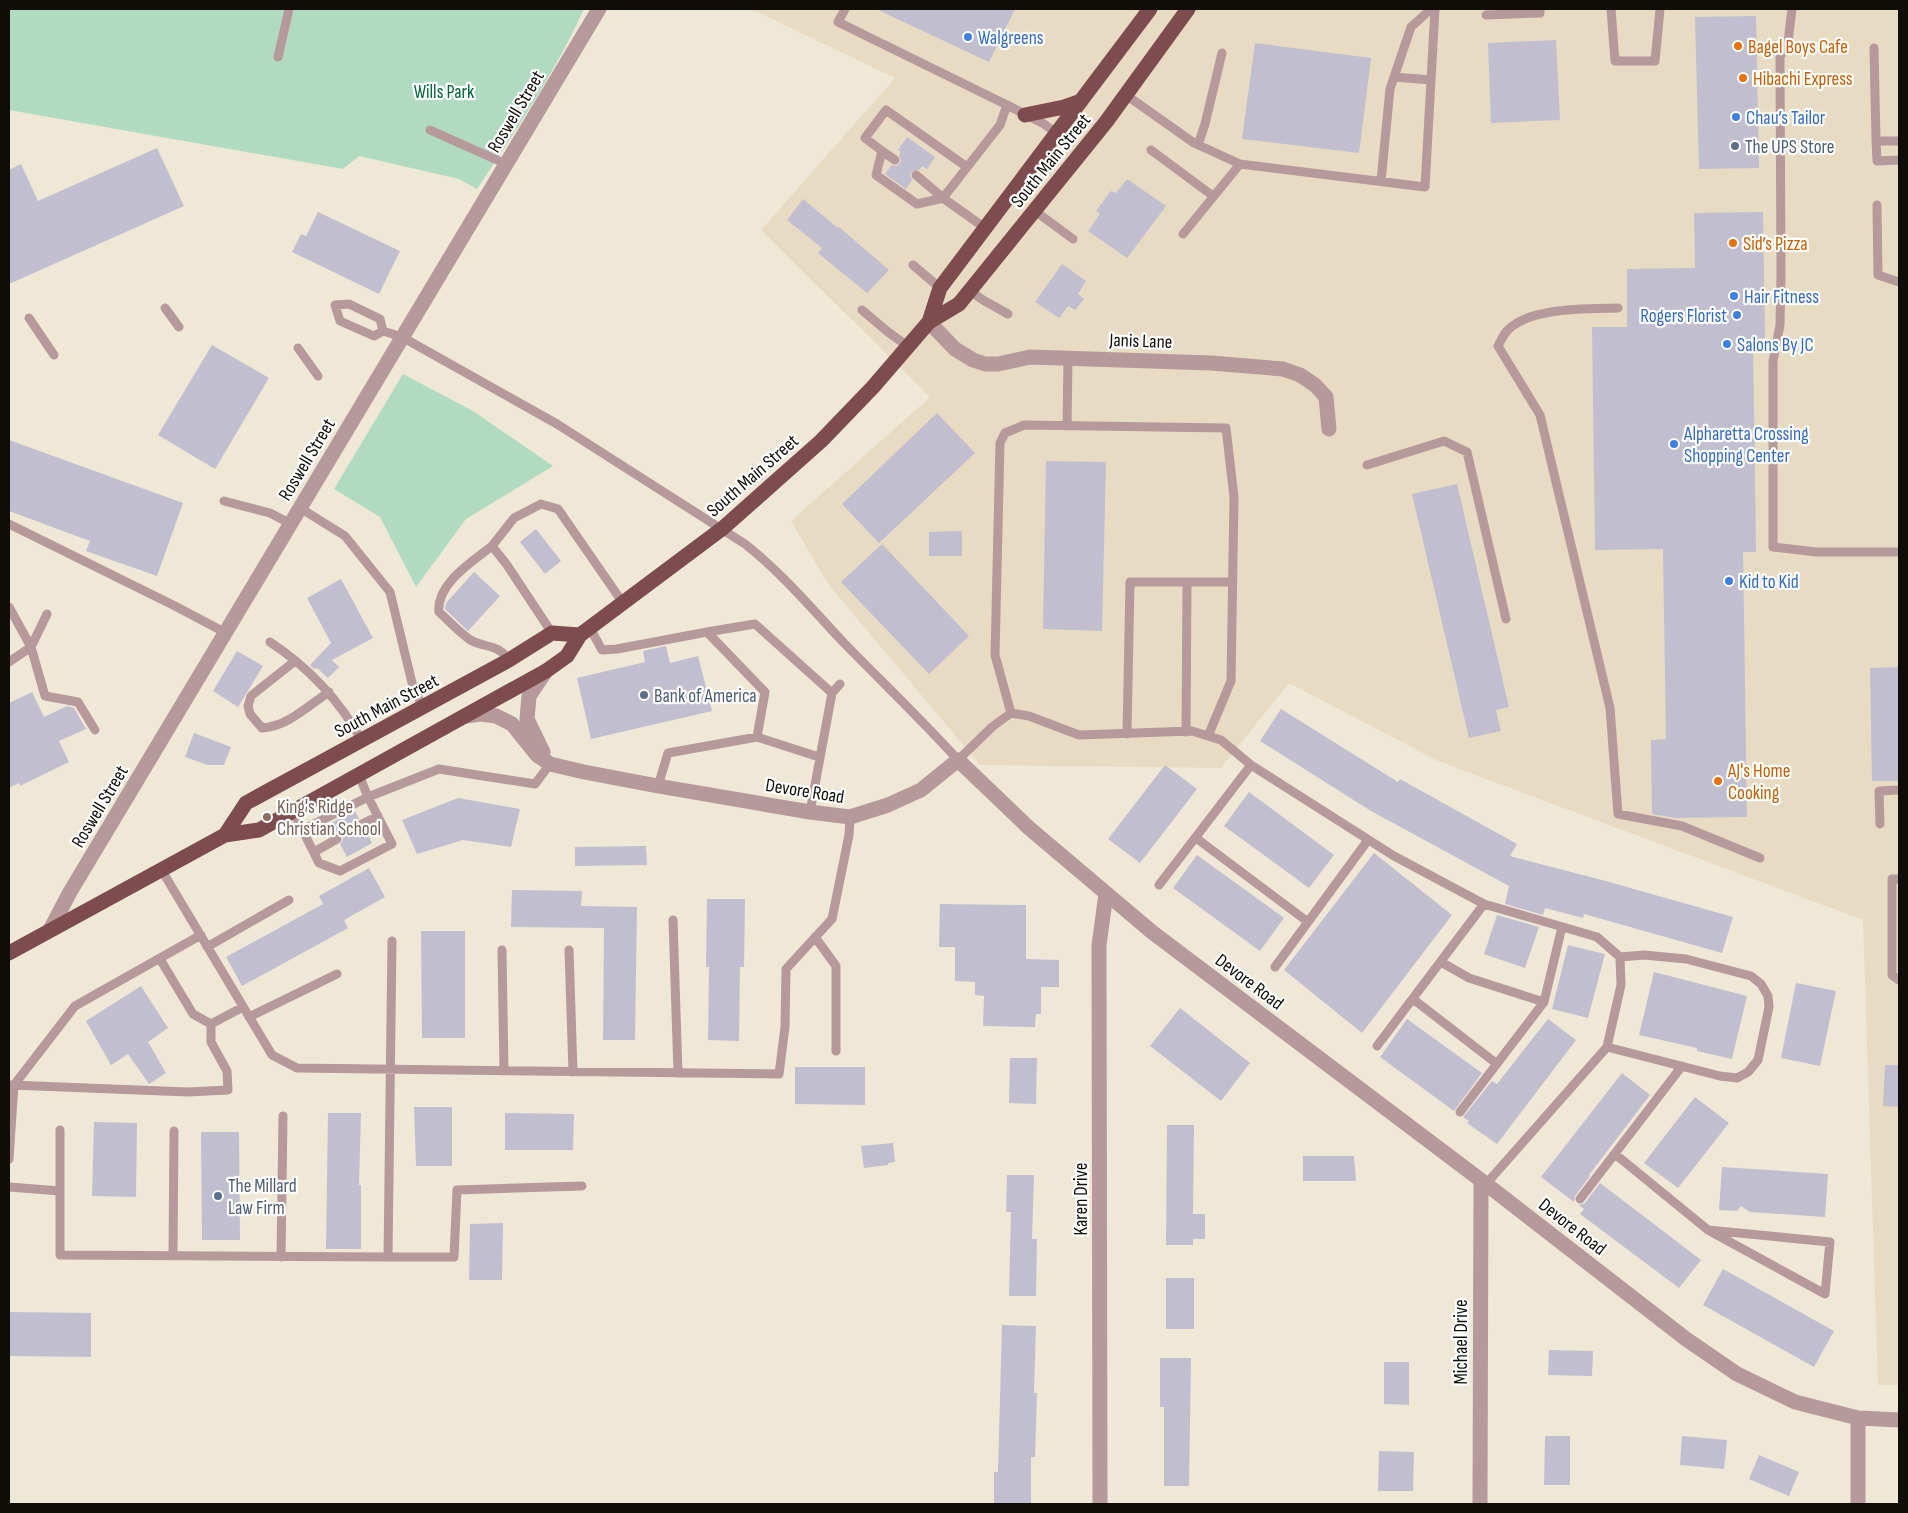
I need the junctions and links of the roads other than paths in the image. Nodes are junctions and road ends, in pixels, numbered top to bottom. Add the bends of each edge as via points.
1 (289, 9) edge
2 (598, 9) edge
3 (845, 9) edge
4 (1150, 9) edge
5 (1188, 9) edge
6 (1433, 9) edge
7 (1540, 9) edge
8 (1611, 9) edge
9 (1660, 9) edge
10 (1792, 9) edge
11 (1486, 15) dead end
12 (1874, 48) dead end
13 (1222, 53) dead end
14 (278, 57) dead end
15 (1394, 77) junction
16 (1431, 80) junction
17 (1126, 95) junction
18 (1082, 101) junction
19 (1007, 105) junction
20 (1025, 114) junction
21 (430, 130) dead end
22 (1056, 134) junction
23 (1876, 141) junction
24 (1899, 141) edge
25 (1198, 145) junction
26 (1151, 150) dead end
27 (882, 151) junction
28 (895, 160) dead end
29 (1899, 160) edge
30 (506, 164) junction
31 (1240, 164) junction
32 (967, 167) junction
33 (916, 175) dead end
34 (1381, 181) junction
35 (1213, 196) junction
36 (943, 198) junction
37 (1877, 205) dead end
38 (1035, 211) junction
39 (985, 228) junction
40 (1183, 234) dead end
41 (1073, 239) dead end
42 (914, 265) dead end
43 (1899, 282) edge
44 (940, 288) junction
45 (970, 291) junction
46 (165, 308) dead end
47 (1618, 308) dead end
48 (862, 310) dead end
49 (1008, 314) dead end
50 (29, 318) dead end
51 (929, 322) junction
52 (179, 327) dead end
53 (383, 331) junction
54 (402, 337) junction
55 (909, 346) junction
56 (298, 348) dead end
57 (54, 355) dead end
58 (1068, 358) junction
59 (318, 376) dead end
60 (1067, 426) junction
61 (1329, 429) dead end
62 (1367, 465) dead end
63 (224, 501) dead end
64 (300, 508) junction
65 (9, 524) edge
66 (291, 524) junction
67 (723, 528) junction
68 (492, 546) junction
69 (1899, 552) edge
70 (1187, 582) junction
71 (1232, 582) junction
72 (623, 603) junction
73 (9, 607) edge
74 (47, 614) dead end
75 (1506, 619) dead end
76 (585, 632) junction
77 (707, 632) junction
78 (552, 633) junction
79 (226, 634) junction
80 (270, 642) dead end
81 (31, 647) junction
82 (509, 660) junction
83 (295, 661) junction
84 (9, 662) edge
85 (546, 671) junction
86 (840, 684) dead end
87 (329, 692) junction
88 (832, 693) junction
89 (424, 708) junction
90 (1011, 713) junction
91 (466, 716) junction
92 (95, 730) dead end
93 (1186, 732) junction
94 (1127, 734) junction
95 (1208, 736) junction
96 (757, 737) junction
97 (362, 741) junction
98 (819, 757) junction
99 (958, 760) junction
100 (550, 764) junction
101 (1250, 765) junction
102 (359, 775) junction
103 (658, 786) junction
104 (1899, 790) edge
105 (368, 797) junction
106 (293, 811) junction
107 (810, 812) junction
108 (378, 816) junction
109 (850, 817) junction
110 (362, 824) dead end
111 (1880, 824) dead end
112 (302, 830) junction
113 (225, 835) junction
114 (337, 838) dead end
115 (1196, 838) junction
116 (1368, 840) junction
117 (314, 852) junction
118 (1760, 858) dead end
119 (161, 869) junction
120 (1899, 879) edge
121 (1160, 885) dead end
122 (1106, 894) junction
123 (289, 900) dead end
124 (1484, 904) junction
125 (673, 920) dead end
126 (1308, 922) junction
127 (1562, 928) junction
128 (50, 930) junction
129 (201, 936) junction
130 (815, 937) junction
131 (392, 941) dead end
132 (207, 947) junction
133 (502, 950) dead end
134 (569, 950) dead end
135 (9, 953) edge
136 (1620, 957) junction
137 (160, 959) junction
138 (1441, 962) junction
139 (1275, 967) dead end
140 (337, 974) dead end
141 (1899, 980) edge
142 (1413, 999) junction
143 (1544, 1002) junction
144 (243, 1007) junction
145 (249, 1017) junction
146 (211, 1024) junction
147 (1377, 1046) dead end
148 (1607, 1047) junction
149 (836, 1051) dead end
150 (1496, 1064) junction
151 (1682, 1066) junction
152 (390, 1069) junction
153 (504, 1071) junction
154 (573, 1072) junction
155 (678, 1072) junction
156 (11, 1085) edge
157 (1460, 1112) dead end
158 (284, 1116) dead end
159 (60, 1130) dead end
160 (174, 1131) dead end
161 (1615, 1154) junction
162 (9, 1159) edge
163 (1483, 1182) junction
164 (582, 1186) dead end
165 (9, 1187) edge
166 (60, 1191) junction
167 (1580, 1199) dead end
168 (1708, 1230) junction
169 (173, 1256) junction
170 (281, 1257) junction
171 (388, 1257) junction
172 (1858, 1418) junction
173 (1899, 1420) edge
174 (1100, 1504) edge
175 (1480, 1504) edge
176 (1858, 1504) edge

1 - 14 lane
2 - 30 street, Roswell Street
3 - 19 lane via 838,22
4 - 18 highway, South Main Street
5 - 17 highway, South Main Street
6 - 15 lane via 1410,27
6 - 16 lane
7 - 11 lane via 1540,13
8 - 9 lane via 1615,61 1655,61
10 - 69 lane via 1788,42 1780,57 1781,276 1780,325 1773,361 1773,548 1816,552
12 - 23 lane
13 - 25 lane
15 - 16 lane
15 - 34 lane
16 - 34 lane via 1425,187
17 - 25 lane
17 - 38 highway, South Main Street
18 - 20 highway
18 - 22 highway, South Main Street
19 - 20 lane
19 - 32 lane via 1000,125
20 - 22 lane
21 - 30 lane
22 - 39 highway, South Main Street
23 - 24 lane
23 - 29 lane via 1877,161
25 - 31 lane
26 - 35 lane
27 - 28 lane
27 - 32 lane via 865,138 886,110
27 - 36 lane via 876,174 917,204
30 - 54 street, Roswell Street
31 - 34 lane
31 - 35 lane
32 - 36 lane
33 - 36 lane
35 - 40 lane
36 - 39 lane
37 - 43 lane via 1878,275
38 - 41 lane
38 - 45 highway, South Main Street
39 - 44 highway, South Main Street
42 - 44 lane
44 - 51 highway, South Main Street
45 - 49 lane
45 - 51 highway, South Main Street via 959,304
46 - 52 lane
47 - 118 lane via 1567,309 1525,319 1506,332 1498,346 1540,415 1610,708 1618,814 1682,826
48 - 55 lane
50 - 57 lane
51 - 55 highway, South Main Street
51 - 58 street, Janis Lane via 955,350 985,364 1030,357
53 - 53 lane via 380,319 349,304 335,306 340,321 374,336
53 - 54 lane
54 - 64 street, Roswell Street
54 - 67 lane via 558,424
55 - 67 highway, South Main Street via 821,441
56 - 59 lane
58 - 60 lane
58 - 61 street, Janis Lane via 1283,369 1300,375 1326,397
60 - 71 lane via 1226,428 1234,497
60 - 90 lane via 1024,425 1005,433 1000,443 995,655
62 - 75 lane via 1444,441 1467,452
63 - 66 lane via 270,513
64 - 66 street, Roswell Street
64 - 89 lane via 345,536 390,592 414,691
65 - 79 lane
66 - 79 street, Roswell Street
67 - 72 highway, South Main Street
67 - 99 lane via 770,563
68 - 72 lane via 514,518 542,504 558,509
68 - 78 lane
68 - 82 lane via 453,579 438,602 439,612 470,640 487,644 504,653
70 - 71 lane
70 - 93 lane
70 - 94 lane via 1130,582
71 - 95 lane via 1231,681
72 - 76 highway, South Main Street
73 - 81 lane
74 - 81 lane
76 - 77 lane via 602,650
76 - 78 highway
76 - 85 highway, South Main Street via 566,656
77 - 88 lane via 755,624
77 - 96 lane via 765,692
78 - 82 highway, South Main Street
79 - 128 street, Roswell Street
80 - 83 lane
81 - 84 lane
81 - 92 lane via 45,696 78,702
82 - 89 highway, South Main Street
83 - 87 lane
83 - 87 lane via 251,696 250,714 262,728 283,723
85 - 91 highway, South Main Street
85 - 100 street via 529,696 527,719
86 - 88 lane
87 - 97 lane
88 - 98 lane
89 - 97 highway, South Main Street
90 - 94 lane via 1029,716 1079,735
90 - 99 lane
91 - 100 street, Devore Road via 496,716 512,724 537,755
91 - 102 highway, South Main Street
93 - 94 lane
93 - 95 lane
95 - 101 lane via 1221,740
96 - 98 lane
96 - 103 lane via 668,754
97 - 113 highway, South Main Street via 246,803
98 - 107 lane
99 - 109 street, Devore Road via 921,790
99 - 122 street, Devore Road via 1029,828
100 - 103 street, Devore Road
100 - 105 lane via 535,784 439,769
101 - 115 lane
101 - 116 lane
102 - 105 lane
102 - 106 highway, South Main Street
103 - 107 street, Devore Road
104 - 111 lane via 1879,791
105 - 108 lane
105 - 112 lane
106 - 112 lane
106 - 113 highway, South Main Street via 259,830
107 - 109 street, Devore Road
108 - 110 lane
108 - 117 lane via 392,844 340,871 319,863
109 - 130 lane via 832,919
112 - 117 lane
113 - 119 highway, South Main Street
114 - 117 lane
115 - 121 lane
115 - 126 lane
116 - 124 lane
116 - 126 lane
119 - 128 highway, South Main Street
119 - 129 lane
120 - 141 lane via 1892,879 1892,966 1892,975
122 - 163 street, Devore Road
122 - 174 street, Karen Drive via 1099,945
123 - 132 lane
124 - 127 lane
124 - 138 lane
125 - 155 lane
126 - 139 lane
127 - 136 lane via 1598,937
127 - 143 lane
128 - 135 highway, South Main Street
129 - 132 lane
129 - 137 lane
130 - 149 lane via 836,966
130 - 155 lane via 786,968 785,1027 779,1074
131 - 152 lane
132 - 144 lane
133 - 153 lane
134 - 154 lane
136 - 148 lane via 1621,985
136 - 151 lane via 1644,955 1686,959 1751,976 1768,996 1769,1007 1758,1060 1748,1072 1737,1078
137 - 146 lane via 193,1014
137 - 156 lane via 75,1006
138 - 142 lane
138 - 143 lane via 1469,978
140 - 145 lane
142 - 147 lane
142 - 150 lane
143 - 150 lane
144 - 145 lane
144 - 146 lane
145 - 152 lane via 272,1055 297,1068
146 - 156 lane via 211,1042 226,1071 228,1090 188,1092
148 - 151 lane
148 - 163 lane
150 - 157 lane
151 - 161 lane
152 - 153 lane
152 - 171 lane
153 - 154 lane
154 - 155 lane
156 - 162 lane
158 - 170 lane
159 - 166 lane
160 - 169 lane
161 - 167 lane
161 - 168 lane
163 - 172 street, Devore Road via 1686,1339 1737,1374 1795,1402
163 - 175 street, Michael Drive
164 - 171 lane via 456,1190 454,1257
165 - 166 lane
166 - 169 lane via 60,1255
168 - 168 lane via 1830,1242 1825,1294 1733,1244
169 - 170 lane
170 - 171 lane
172 - 173 street, Devore Road
172 - 176 street

